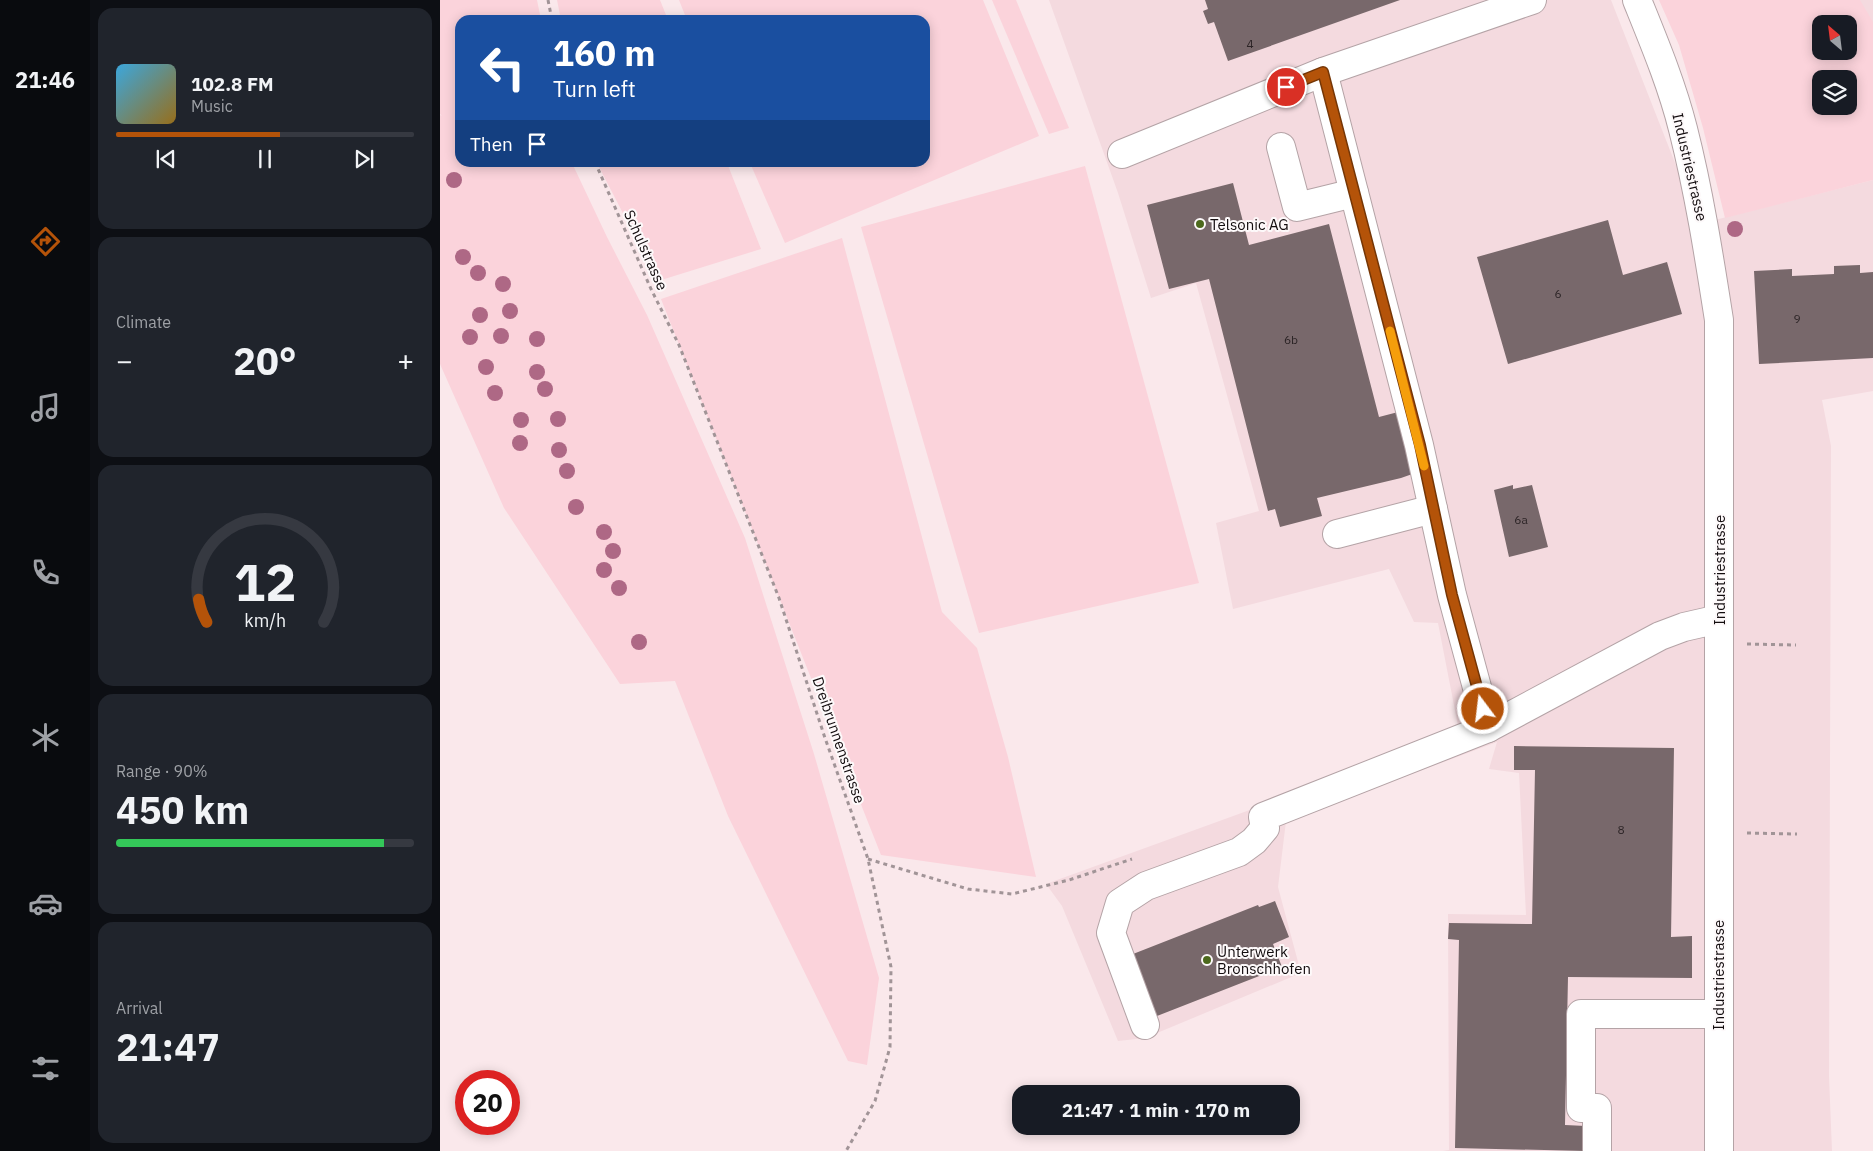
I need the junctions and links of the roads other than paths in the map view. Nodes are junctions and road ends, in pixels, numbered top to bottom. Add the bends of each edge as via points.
1 (1532, 0) edge
2 (1637, 0) edge
3 (1323, 72) junction
4 (1281, 147) dead end
5 (1122, 154) dead end
6 (1354, 193) junction
7 (1433, 509) junction
8 (1337, 534) dead end
9 (1719, 632) junction
10 (1488, 728) junction
11 (1718, 1014) junction
12 (1145, 1025) dead end
13 (1597, 1151) edge
14 (1719, 1151) edge

1 - 3 street
2 - 9 street, Industriestrasse via 1683,127 1703,216 1719,320
3 - 5 street
3 - 6 street
4 - 6 street via 1296,207
6 - 7 street via 1420,445
7 - 8 street
7 - 10 street via 1452,595
9 - 10 street via 1684,627 1660,636
9 - 11 street, Industriestrasse
10 - 12 street via 1264,817 1265,828 1239,852 1146,886 1120,903 1112,933
11 - 13 street via 1581,1014 1581,1108 1597,1108
11 - 14 street, Industriestrasse

